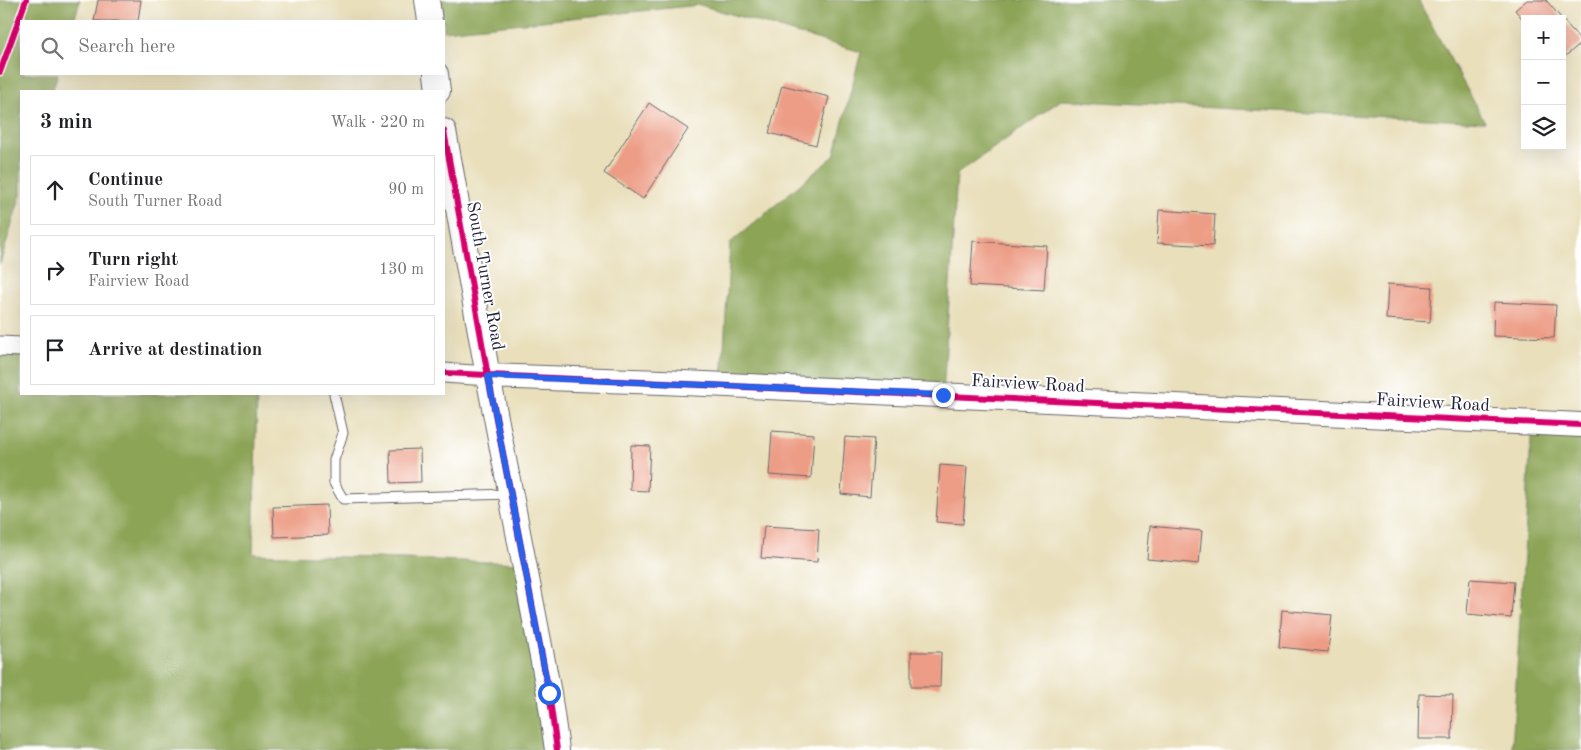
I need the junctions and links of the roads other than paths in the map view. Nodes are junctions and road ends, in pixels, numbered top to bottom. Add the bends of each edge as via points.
1 (427, 0) edge
2 (430, 20) edge
3 (436, 75) edge
4 (438, 90) edge
5 (445, 137) edge
6 (0, 346) edge
7 (20, 347) edge
8 (445, 373) edge
9 (488, 376) junction
10 (334, 395) edge
11 (1581, 425) edge
12 (511, 494) junction
13 (557, 750) edge

1 - 2 street
3 - 4 street
5 - 9 street, South Turner Road
6 - 7 street
8 - 9 street, Fairview Road
9 - 11 street, Fairview Road via 682,382
9 - 12 street, South Turner Road
10 - 12 lane via 343,433 334,460 334,483 343,499
12 - 13 street, South Turner Road

